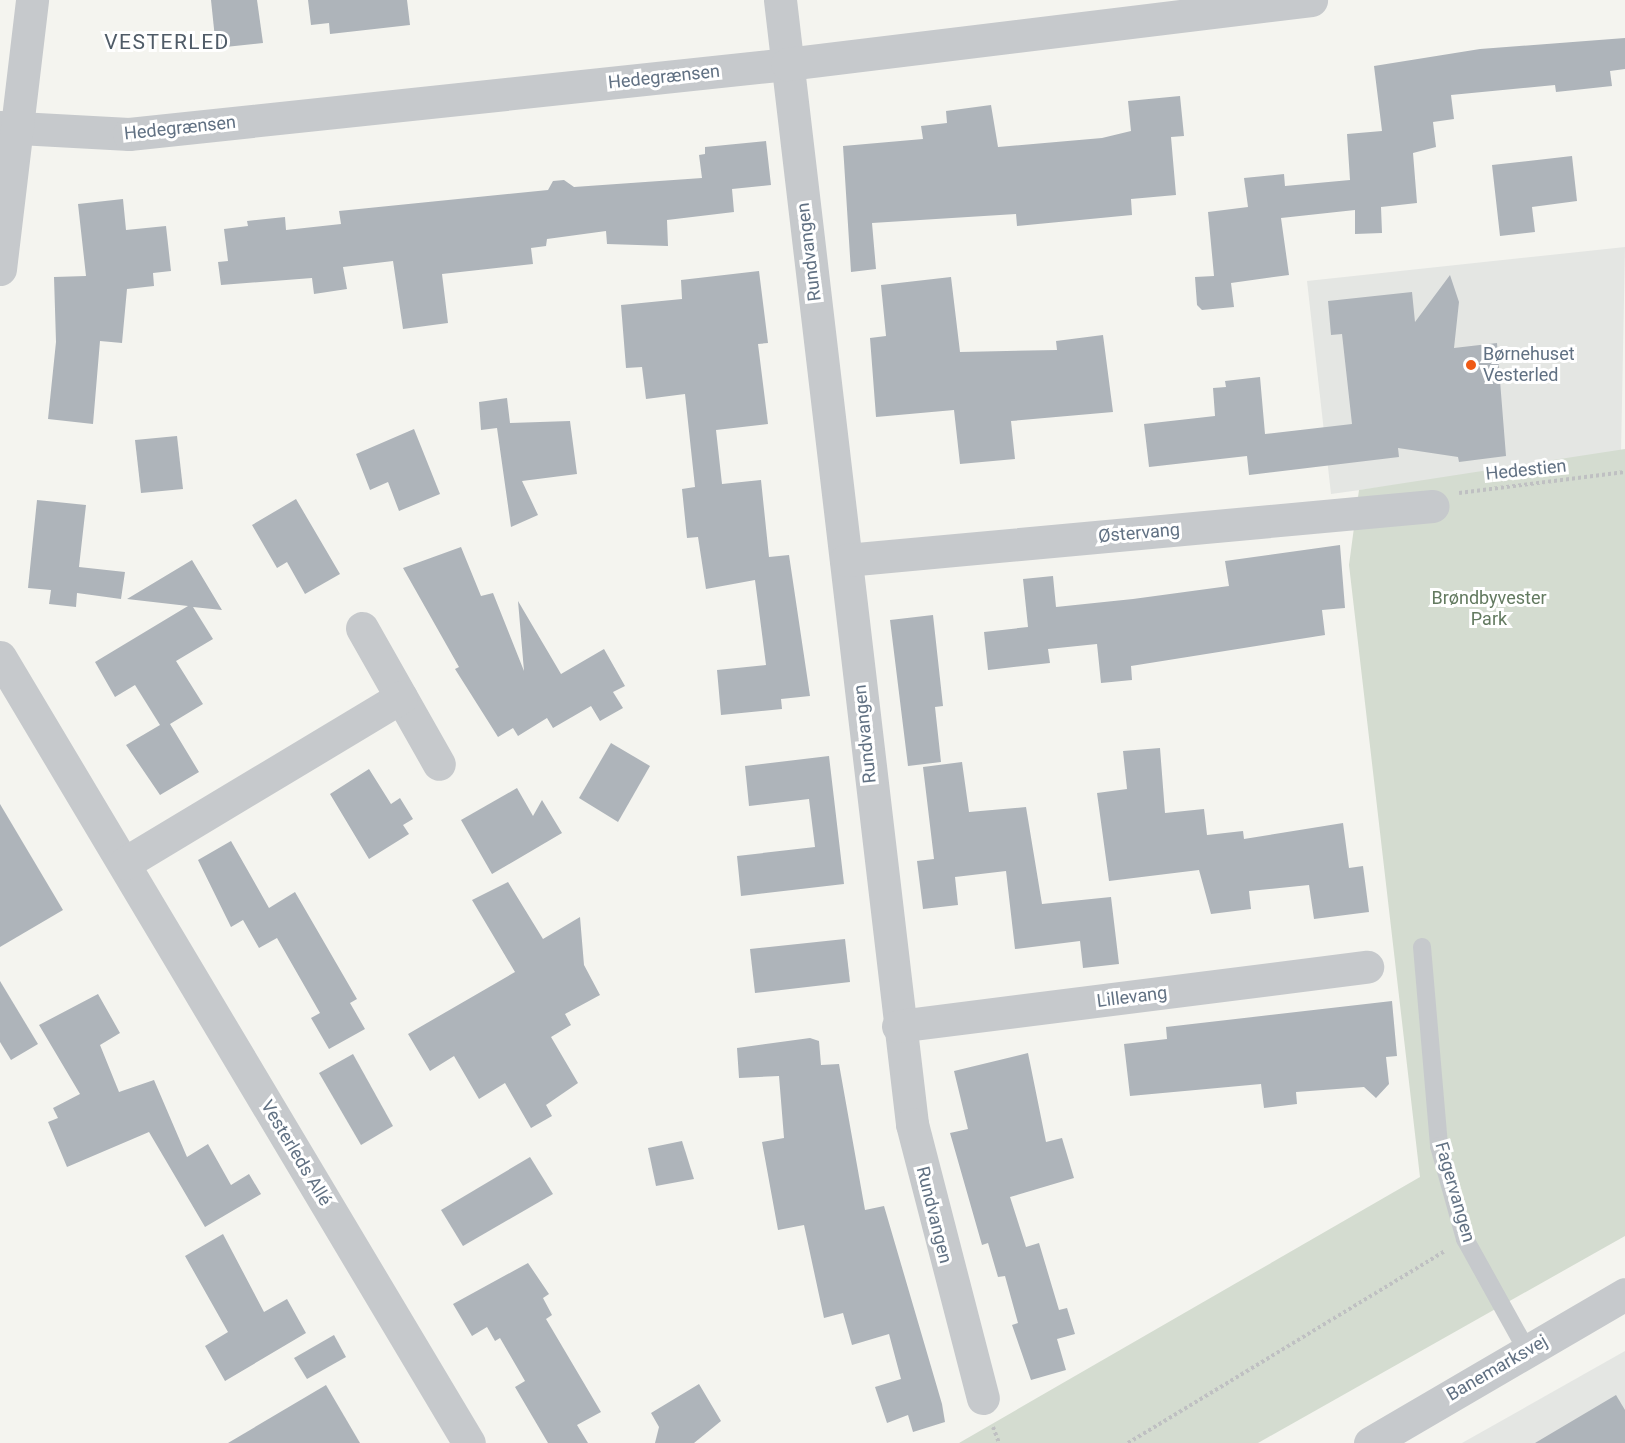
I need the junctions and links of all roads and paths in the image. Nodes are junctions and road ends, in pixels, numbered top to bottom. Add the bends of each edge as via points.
1 (32, 0) edge
2 (780, 0) edge
3 (1311, 0) edge
4 (787, 64) junction
5 (8, 128) edge
6 (0, 269) edge
7 (1625, 471) edge
8 (1433, 506) joint
9 (846, 560) junction
10 (362, 628) dead end
11 (0, 657) edge
12 (401, 697) junction
13 (440, 764) dead end
14 (125, 863) junction
15 (1422, 947) dead end
16 (1367, 967) dead end
17 (898, 1026) junction
18 (1465, 1239) junction
19 (1625, 1294) edge
20 (1527, 1351) junction
21 (983, 1398) dead end
22 (469, 1443) edge
23 (1128, 1443) edge
24 (1370, 1443) edge

1 - 5 street
2 - 4 street, Rundvangen
3 - 4 street, Hedegrænsen
4 - 5 street, Hedegrænsen via 129,134
4 - 9 street, Rundvangen
5 - 6 street
7 - 8 path, Hedestien via 1464,490
8 - 9 street, Østervang
9 - 17 street, Rundvangen
10 - 12 street
11 - 14 street, Vesterleds Allé
12 - 13 street
12 - 14 street
14 - 22 street, Vesterleds Allé
15 - 18 lane, Fagervangen via 1439,1146
16 - 17 street, Lillevang
17 - 21 street, Rundvangen via 912,1124
18 - 20 lane, Fagervangen
18 - 23 path
19 - 20 street, Banemarksvej
20 - 24 street, Banemarksvej

